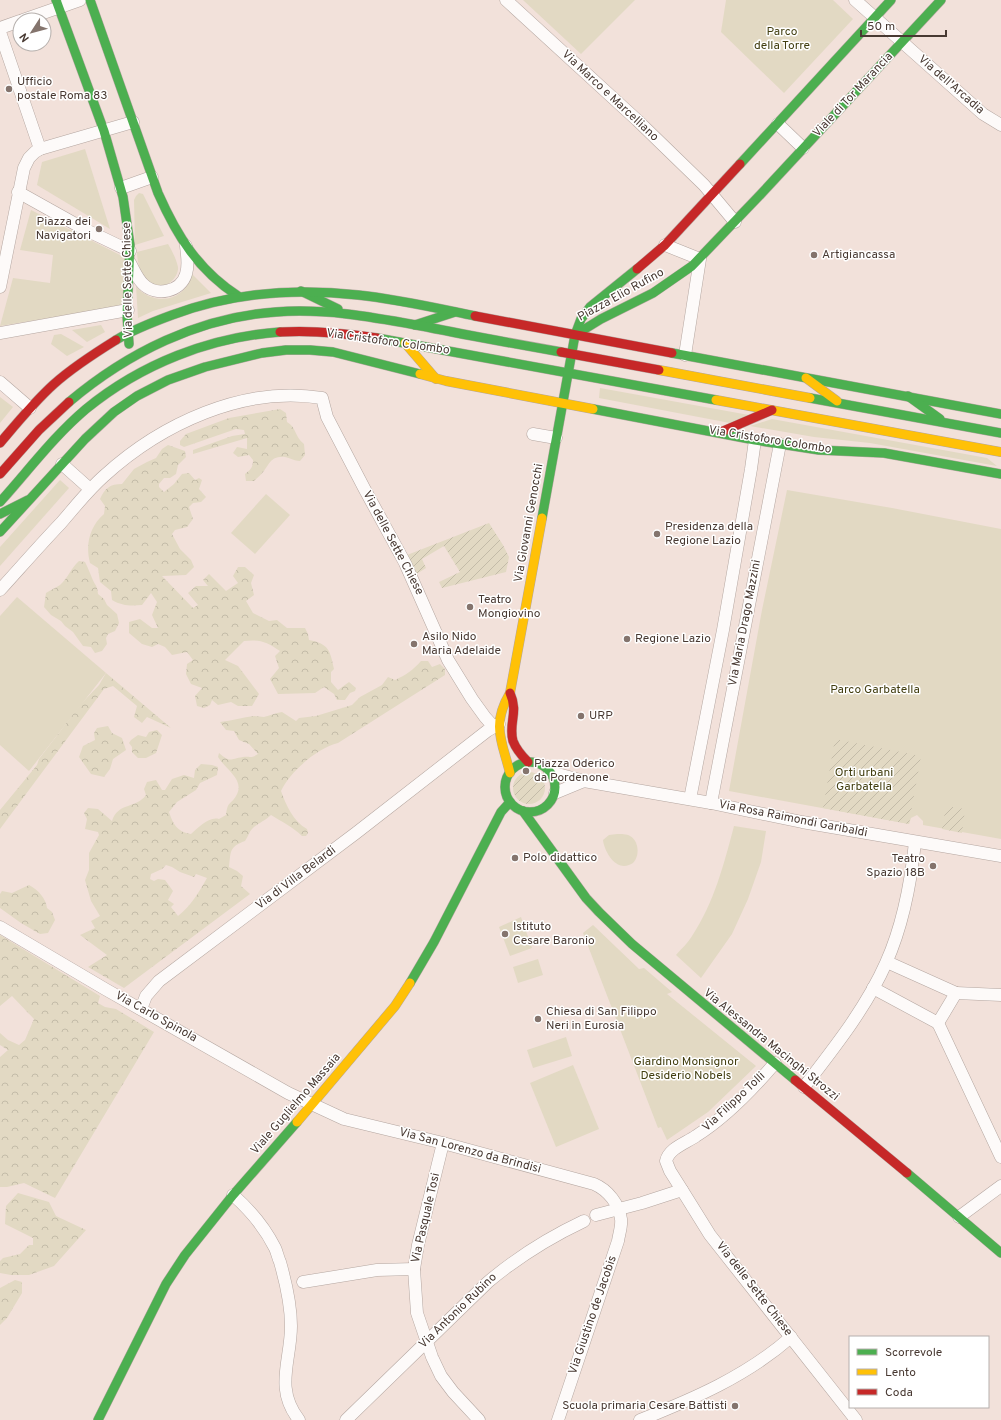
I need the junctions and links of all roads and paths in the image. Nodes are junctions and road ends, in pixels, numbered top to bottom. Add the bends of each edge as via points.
1 (80, 0) edge
2 (90, 0) edge
3 (506, 0) edge
4 (855, 0) edge
5 (891, 0) edge
6 (941, 0) edge
7 (57, 4) edge
8 (40, 12) edge
9 (874, 18) junction
10 (12, 24) edge
11 (0, 28) edge
12 (0, 32) edge
13 (902, 42) junction
14 (133, 122) junction
15 (778, 124) junction
16 (1001, 125) edge
17 (104, 131) junction
18 (803, 148) junction
19 (40, 149) junction
20 (152, 177) junction
21 (121, 188) junction
22 (18, 192) junction
23 (712, 194) junction
24 (735, 222) junction
25 (186, 245) junction
26 (665, 245) junction
27 (130, 256) junction
28 (700, 259) junction
29 (0, 287) edge
30 (301, 291) junction
31 (238, 296) junction
32 (128, 310) junction
33 (455, 312) junction
34 (346, 313) junction
35 (414, 325) junction
36 (0, 333) edge
37 (128, 334) junction
38 (575, 335) junction
39 (405, 343) junction
40 (572, 355) junction
41 (685, 355) junction
42 (133, 356) junction
43 (142, 371) junction
44 (569, 372) junction
45 (806, 378) junction
46 (436, 379) junction
47 (0, 382) edge
48 (160, 383) junction
49 (908, 396) junction
50 (563, 404) junction
51 (842, 404) junction
52 (30, 408) junction
53 (772, 410) junction
54 (1001, 414) edge
55 (946, 423) junction
56 (721, 432) junction
57 (1001, 433) edge
58 (533, 434) dead end
59 (556, 438) junction
60 (755, 440) junction
61 (0, 442) edge
62 (780, 444) junction
63 (986, 449) junction
64 (1001, 452) edge
65 (1001, 462) edge
66 (62, 464) junction
67 (0, 474) edge
68 (1001, 474) edge
69 (90, 489) junction
70 (28, 500) junction
71 (0, 502) edge
72 (0, 514) edge
73 (0, 532) edge
74 (0, 590) edge
75 (510, 693) junction
76 (496, 725) junction
77 (528, 762) junction
78 (550, 772) junction
79 (510, 773) junction
80 (584, 781) junction
81 (555, 793) junction
82 (690, 799) junction
83 (510, 802) junction
84 (711, 803) junction
85 (547, 806) junction
86 (523, 811) junction
87 (546, 817) dead end
88 (545, 828) dead end
89 (543, 839) junction
90 (915, 842) junction
91 (1001, 856) edge
92 (0, 927) edge
93 (886, 962) junction
94 (873, 988) junction
95 (956, 993) junction
96 (1001, 995) edge
97 (141, 1009) junction
98 (938, 1023) junction
99 (775, 1063) junction
100 (804, 1087) junction
101 (313, 1104) junction
102 (444, 1142) junction
103 (670, 1152) joint
104 (1001, 1157) edge
105 (1001, 1186) edge
106 (682, 1190) junction
107 (233, 1195) junction
108 (618, 1209) junction
109 (596, 1215) dead end
110 (959, 1217) junction
111 (584, 1221) dead end
112 (1001, 1254) edge
113 (414, 1269) junction
114 (303, 1282) dead end
115 (791, 1337) junction
116 (427, 1341) junction
117 (101, 1419) edge
118 (299, 1420) edge
119 (346, 1420) edge
120 (479, 1420) edge
121 (559, 1420) edge
122 (640, 1420) edge
123 (856, 1420) edge

1 - 7 street
2 - 14 main road
3 - 23 street, Via Marco e Marcelliano via 637,120
4 - 9 street, Viale di Tor Marancia
5 - 9 main road
6 - 13 main road, Viale di Tor Marancia
7 - 8 street
7 - 17 main road, Via delle Sette Chiese
9 - 13 street, Viale di Tor Marancia
9 - 15 main road
10 - 11 street
12 - 19 street
13 - 16 street, Via dell'Arcadia via 983,114
13 - 18 main road, Viale di Tor Marancia
14 - 17 street
14 - 20 main road
15 - 18 street, Viale di Tor Marancia
15 - 23 main road
17 - 19 street
17 - 21 main road, Via delle Sette Chiese
18 - 24 main road, Viale di Tor Marancia
19 - 22 street via 25,165
20 - 21 street
20 - 25 main road via 172,225
21 - 27 main road, Via delle Sette Chiese
22 - 27 street
22 - 29 street
23 - 24 street
23 - 26 main road, Piazza Elio Rufino
24 - 28 main road, Piazza Elio Rufino
25 - 27 street via 186,274 179,285 170,290 147,288 140,281
25 - 31 main road via 209,273
26 - 28 street
26 - 38 main road, Piazza Elio Rufino via 588,309
27 - 32 main road, Via delle Sette Chiese
28 - 38 main road, Piazza Elio Rufino via 653,293 600,319
28 - 41 street
30 - 31 main road
30 - 33 main road via 359,295
30 - 34 main road
31 - 37 main road via 146,324
32 - 36 street
32 - 37 main road, Via delle Sette Chiese
33 - 35 main road
33 - 38 main road
34 - 35 main road, Via Cristoforo Colombo
34 - 42 main road, Via Cristoforo Colombo via 294,311 243,317 186,332
35 - 40 main road, Via Cristoforo Colombo
37 - 42 main road, Via delle Sette Chiese
37 - 52 main road via 74,367
38 - 40 main road
38 - 41 main road
39 - 43 main road, Via Cristoforo Colombo via 330,332 277,332 209,345
39 - 44 main road, Via Cristoforo Colombo
39 - 46 main road
40 - 44 main road
40 - 51 main road, Via Cristoforo Colombo
41 - 45 main road
42 - 43 main road, Via delle Sette Chiese
42 - 67 main road, Via Cristoforo Colombo via 96,380 64,406
43 - 48 main road, Via delle Sette Chiese
43 - 71 main road, Via Cristoforo Colombo via 107,393 75,419
44 - 50 main road
44 - 53 main road, Via Cristoforo Colombo
45 - 49 main road
45 - 51 main road
46 - 48 main road, Via Cristoforo Colombo via 333,352 286,350 213,364
46 - 50 main road, Via Cristoforo Colombo
47 - 52 street
48 - 66 main road, Via Cristoforo Colombo via 114,412
49 - 54 main road
49 - 55 main road
50 - 56 main road, Via Cristoforo Colombo
50 - 59 main road, Via Giovanni Genocchi
51 - 55 main road, Via Cristoforo Colombo
52 - 61 main road
53 - 56 main road
53 - 63 main road, Via Cristoforo Colombo
55 - 57 main road, Via Cristoforo Colombo
56 - 60 main road, Via Cristoforo Colombo
58 - 59 street
59 - 75 main road, Via Giovanni Genocchi
60 - 62 main road, Via Cristoforo Colombo
60 - 82 street, Via Maria Drago Mazzini via 723,630
62 - 68 main road, Via Cristoforo Colombo via 819,450 884,453
62 - 84 street, Via Maria Drago Mazzini
63 - 64 main road, Via Cristoforo Colombo
63 - 65 main road
66 - 69 street
66 - 70 main road, Via Cristoforo Colombo
69 - 74 street
69 - 76 street, Via delle Sette Chiese via 134,452 198,416 238,402 264,397 288,395 322,398 327,417 407,567 448,660 485,717
70 - 72 main road
70 - 73 main road, Via Cristoforo Colombo
75 - 76 main road via 504,701
75 - 77 main road via 515,706 513,740
76 - 79 main road
76 - 97 street, Via di Villa Belardi via 159,981 146,996
77 - 78 main road via 539,764
77 - 79 main road
78 - 80 street
78 - 81 main road via 554,780
79 - 83 main road via 505,785
80 - 81 street
80 - 82 street, Via Rosa Raimondi Garibaldi
81 - 85 main road
82 - 84 street, Via Rosa Raimondi Garibaldi
83 - 86 main road
83 - 101 main road, Viale Guglielmo Massaia via 501,812 431,950 412,981 395,1006
84 - 90 street, Via Rosa Raimondi Garibaldi
85 - 86 main road via 535,812
85 - 87 main road
86 - 89 main road
88 - 89 main road
89 - 99 main road, Via Alessandra Macinghi Strozzi via 586,898 615,928 656,966
90 - 91 street, Via Rosa Raimondi Garibaldi
90 - 93 street via 906,899
92 - 97 street, Via Carlo Spinola
93 - 94 street
93 - 95 street
94 - 98 street
94 - 100 street via 842,1038
95 - 96 street
95 - 98 street
97 - 101 street, Via Carlo Spinola via 288,1093
98 - 104 street
99 - 100 main road, Via Alessandra Macinghi Strozzi
99 - 103 street, Via Filippo Tolli via 722,1116 697,1136
100 - 110 main road, Via Alessandra Macinghi Strozzi
101 - 102 street, Via San Lorenzo da Brindisi via 344,1119
101 - 107 main road, Viale Guglielmo Massaia
102 - 108 street, Via San Lorenzo da Brindisi via 594,1184 608,1192
102 - 113 street, Via Pasquale Tosi via 426,1208
103 - 106 street, Via delle Sette Chiese via 667,1165
105 - 110 street
106 - 108 street
106 - 115 street, Via delle Sette Chiese via 710,1234
107 - 117 main road, Viale Guglielmo Massaia via 175,1269 128,1359
107 - 118 street via 252,1214 275,1249 287,1285 291,1326 284,1378 291,1408
108 - 109 street
108 - 121 street, Via Giustino de Jacobis via 621,1221 618,1241
110 - 112 main road, Via Alessandra Macinghi Strozzi
111 - 116 street, Via Antonio Rubino via 556,1234 512,1262 484,1285
113 - 114 street via 377,1270
113 - 116 street, Via Pasquale Tosi via 417,1313
115 - 122 street via 733,1378
115 - 123 street, Via delle Sette Chiese
116 - 119 street, Via Antonio Rubino
116 - 120 street, Via Pasquale Tosi via 441,1376

